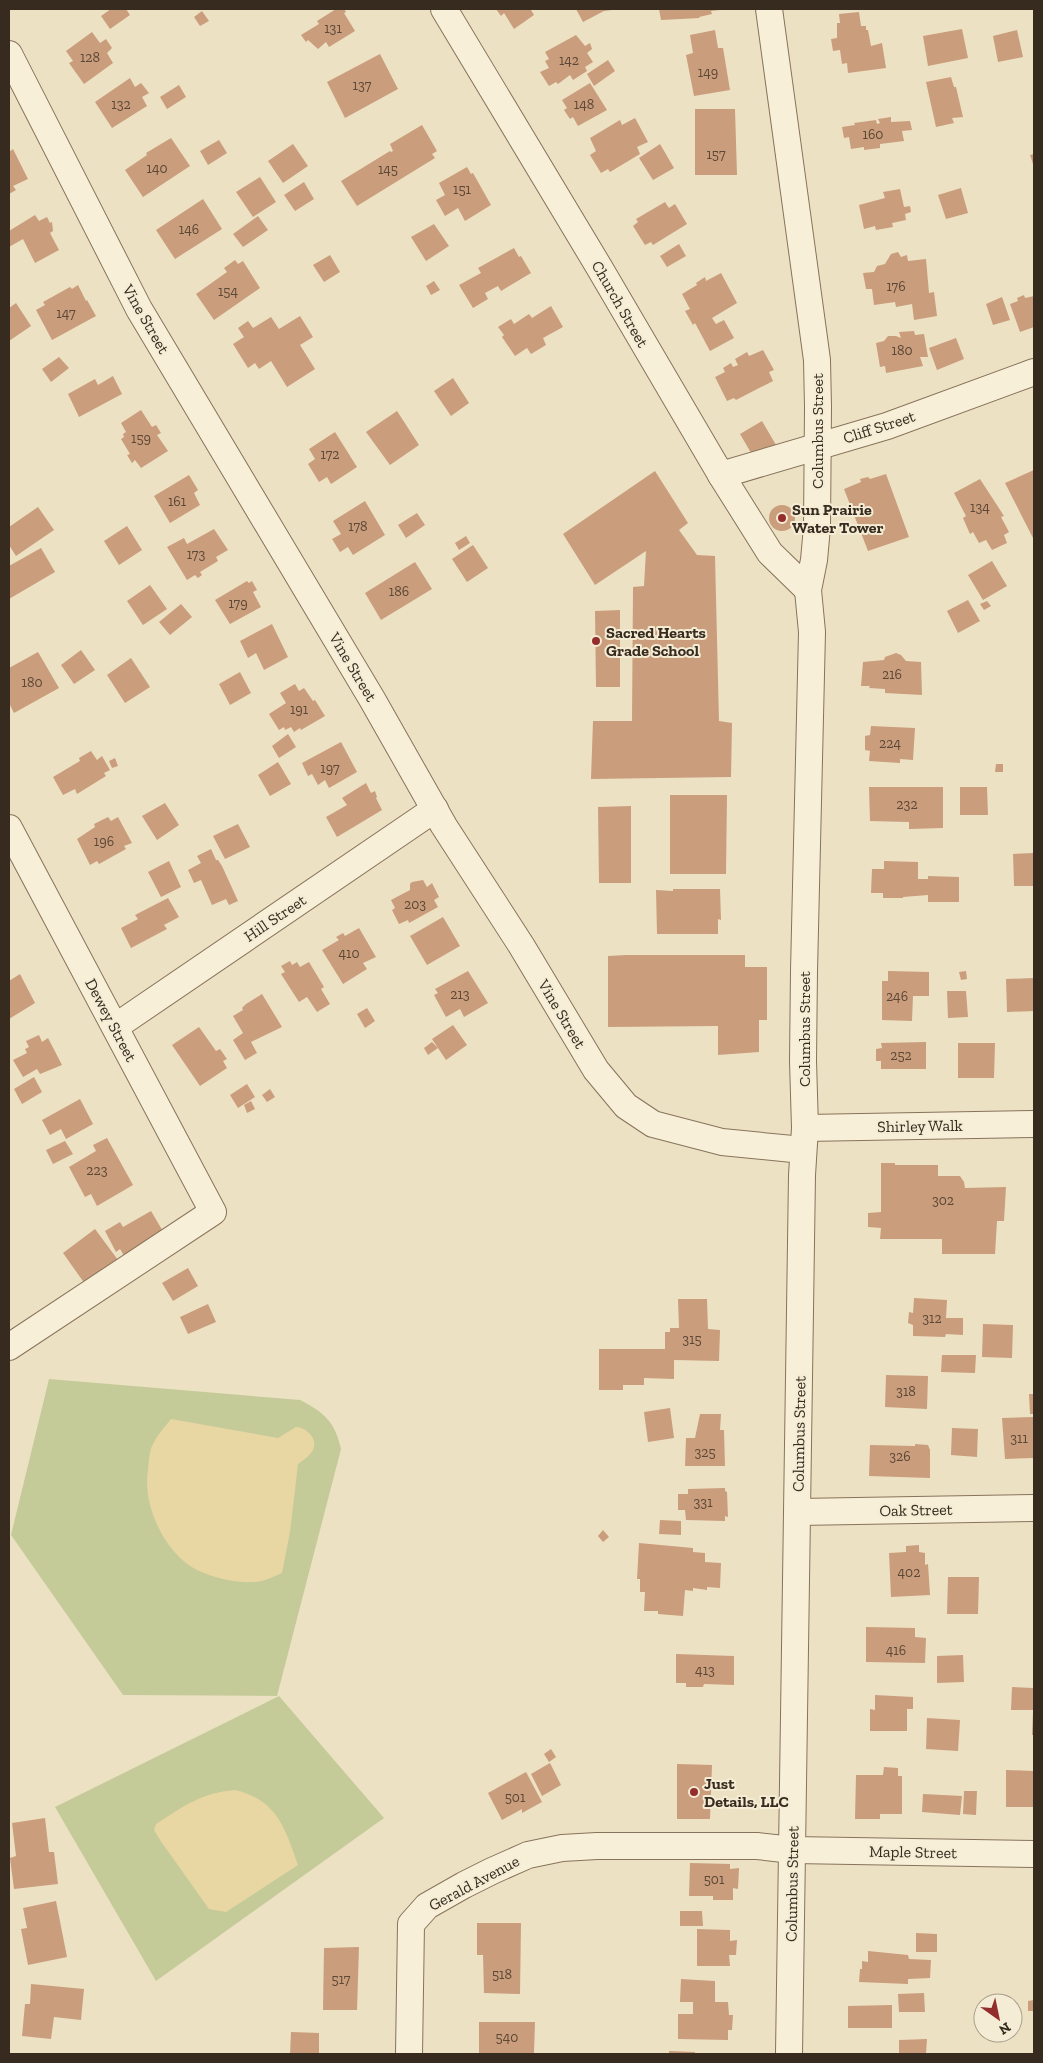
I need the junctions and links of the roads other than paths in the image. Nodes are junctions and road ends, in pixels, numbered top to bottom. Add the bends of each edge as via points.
1 (444, 9) edge
2 (769, 9) edge
3 (9, 54) edge
4 (1034, 372) edge
5 (818, 446) junction
6 (720, 475) junction
7 (808, 590) junction
8 (435, 809) junction
9 (9, 828) edge
10 (115, 1027) junction
11 (1034, 1124) edge
12 (804, 1139) junction
13 (9, 1347) edge
14 (1034, 1508) edge
15 (798, 1512) junction
16 (792, 1850) junction
17 (1034, 1854) edge
18 (409, 2054) edge
19 (789, 2054) edge

1 - 6 street, Church Street
2 - 5 street, Columbus Street via 815,341
3 - 8 street, Vine Street via 139,309
4 - 5 street, Cliff Street via 896,422
5 - 6 street, Cliff Street
5 - 7 street, Columbus Street via 817,527
6 - 7 street, Church Street via 770,552
7 - 12 street, Columbus Street via 812,632 804,971
8 - 10 street, Hill Street
8 - 12 street, Vine Street via 596,1070 626,1106 652,1124 722,1142
9 - 10 street, Dewey Street
10 - 13 street, Dewey Street via 213,1212
11 - 12 street, Shirley Walk
12 - 15 street, Columbus Street
14 - 15 street, Oak Street
15 - 16 street, Columbus Street
16 - 17 street, Maple Street
16 - 18 street, Gerald Avenue via 757,1846 562,1848 528,1856 471,1882 427,1906 412,1924
16 - 19 street, Columbus Street

